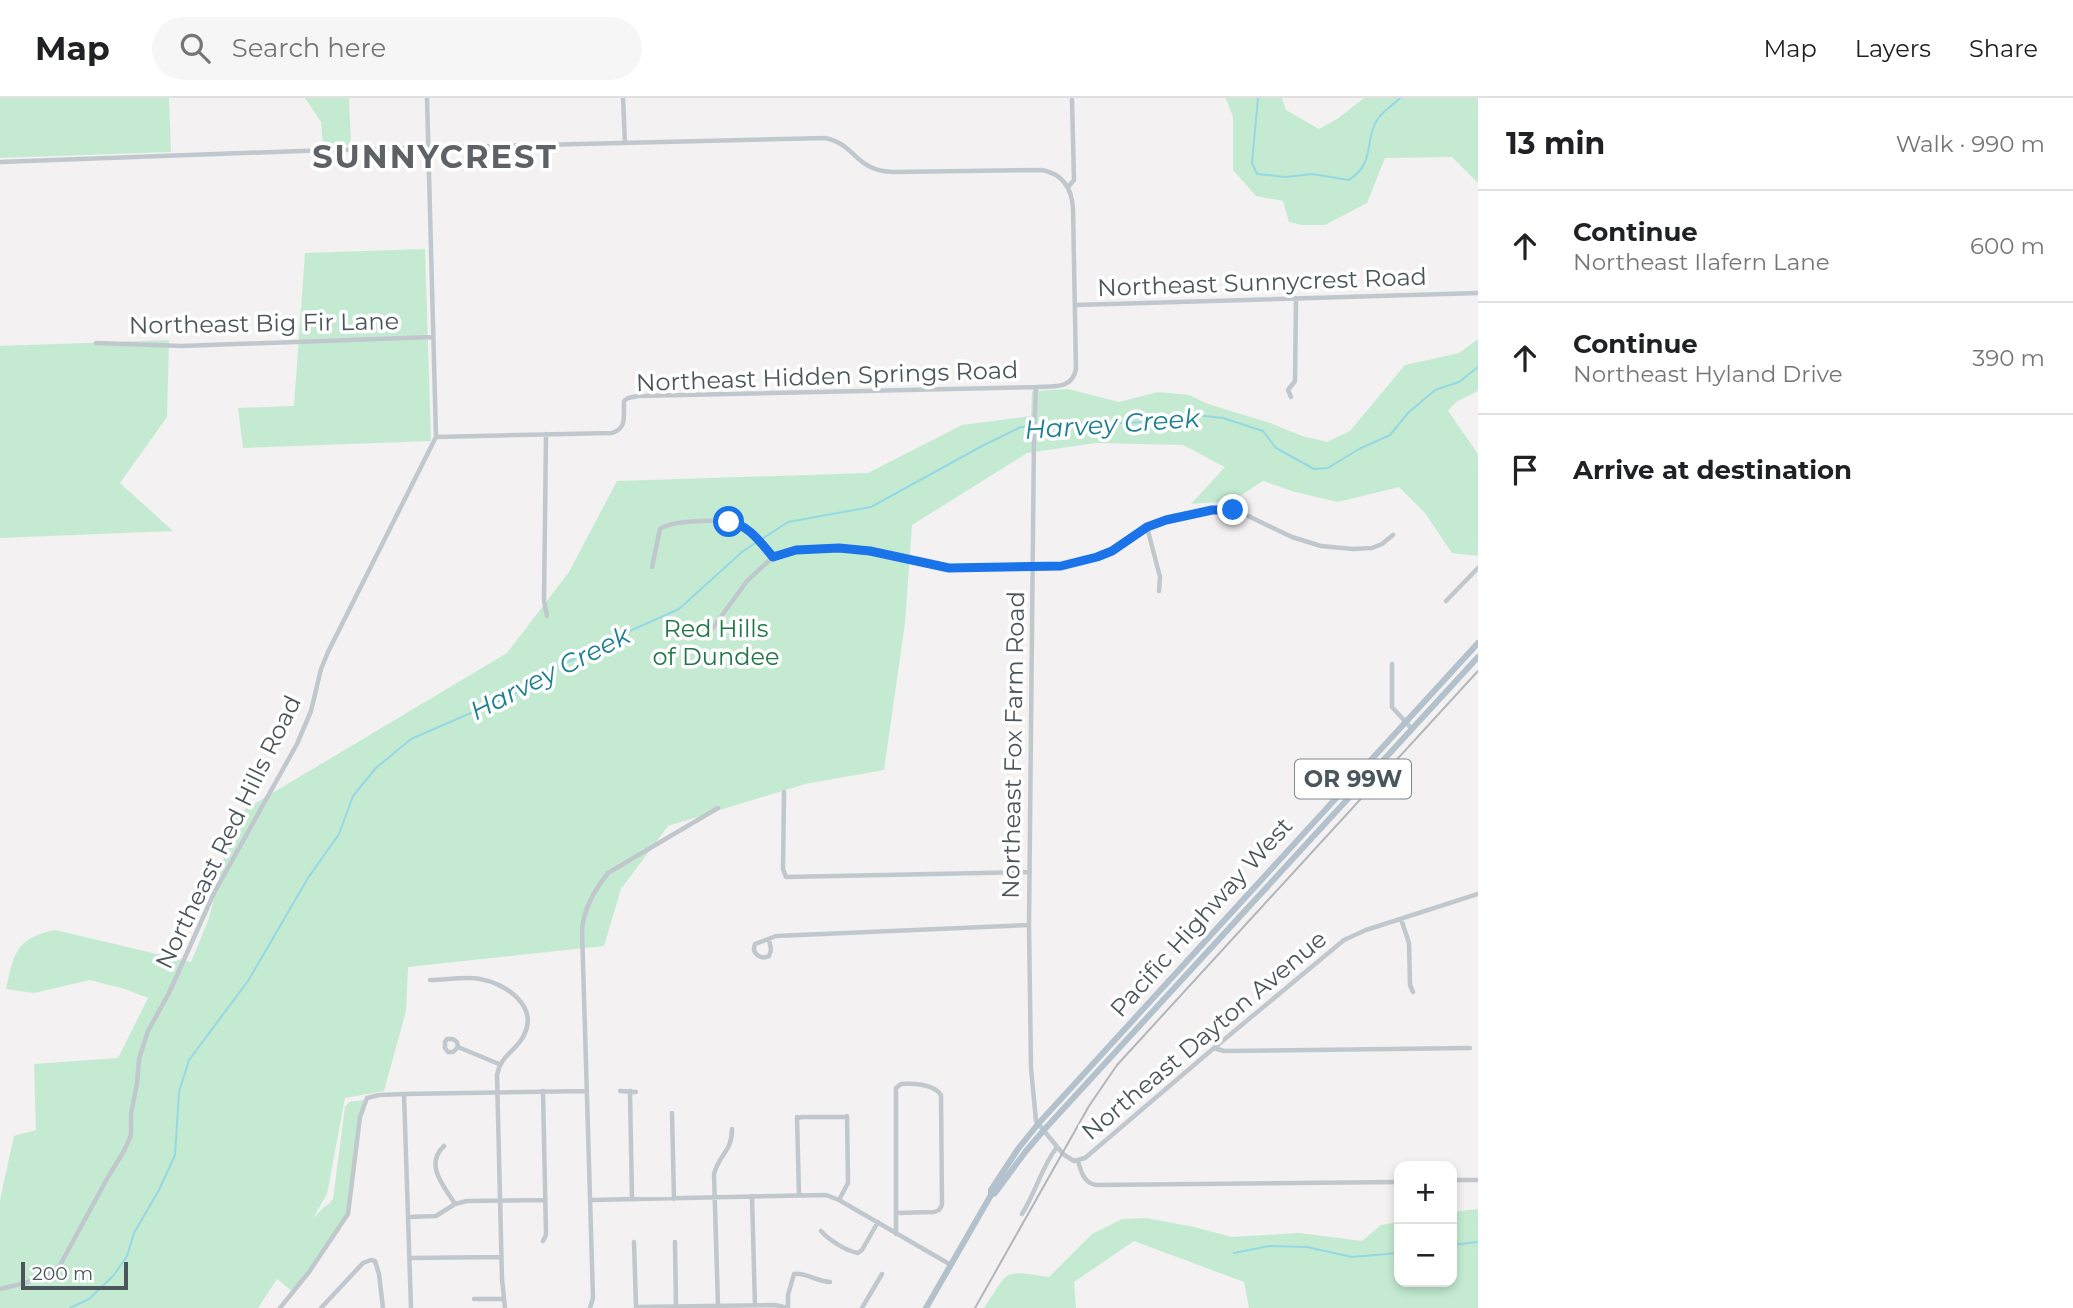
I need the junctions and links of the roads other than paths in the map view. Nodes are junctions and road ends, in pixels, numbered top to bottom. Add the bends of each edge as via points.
1 (427, 98) edge
2 (623, 98) edge
3 (1072, 100) dead end
4 (625, 143) junction
5 (428, 148) junction
6 (0, 162) edge
7 (1068, 187) junction
8 (1478, 293) edge
9 (1296, 298) junction
10 (1075, 305) junction
11 (433, 337) junction
12 (96, 343) dead end
13 (1037, 387) junction
14 (1291, 397) dead end
15 (546, 434) junction
16 (436, 437) junction
17 (1147, 527) junction
18 (1393, 535) dead end
19 (773, 557) junction
20 (1033, 565) junction
21 (652, 567) dead end
22 (1478, 568) edge
23 (1159, 591) dead end
24 (1446, 601) dead end
25 (547, 616) dead end
26 (707, 636) dead end
27 (1478, 643) edge
28 (1478, 657) edge
29 (1392, 664) dead end
30 (1405, 723) junction
31 (1412, 729) junction
32 (784, 792) dead end
33 (718, 808) dead end
34 (1030, 873) junction
35 (1478, 894) edge
36 (1401, 919) junction
37 (1029, 925) junction
38 (768, 939) junction
39 (430, 980) dead end
40 (1413, 992) dead end
41 (458, 1048) dead end
42 (1214, 1048) junction
43 (1470, 1048) dead end
44 (499, 1064) junction
45 (543, 1091) junction
46 (587, 1091) junction
47 (620, 1091) dead end
48 (497, 1092) junction
49 (404, 1094) junction
50 (672, 1113) dead end
51 (1038, 1124) junction
52 (732, 1129) dead end
53 (1043, 1131) junction
54 (444, 1146) dead end
55 (1057, 1147) junction
56 (1078, 1161) junction
57 (1478, 1180) edge
58 (1457, 1181) edge
59 (1394, 1182) edge
60 (799, 1195) junction
61 (991, 1195) junction
62 (752, 1196) junction
63 (714, 1198) junction
64 (632, 1199) junction
65 (674, 1199) junction
66 (500, 1200) junction
67 (545, 1200) junction
68 (591, 1200) junction
69 (839, 1200) junction
70 (455, 1204) junction
71 (896, 1213) junction
72 (1022, 1214) dead end
73 (409, 1217) junction
74 (878, 1222) junction
75 (821, 1231) dead end
76 (896, 1234) junction
77 (543, 1241) dead end
78 (634, 1242) dead end
79 (675, 1242) dead end
80 (501, 1257) junction
81 (410, 1258) junction
82 (951, 1265) junction
83 (882, 1274) dead end
84 (830, 1282) dead end
85 (0, 1289) edge
86 (474, 1299) dead end
87 (503, 1299) junction
88 (676, 1306) junction
89 (718, 1306) junction
90 (755, 1306) junction
91 (591, 1307) edge
92 (636, 1307) edge
93 (280, 1308) edge
94 (321, 1308) edge
95 (383, 1308) edge
96 (411, 1308) edge
97 (505, 1308) edge
98 (788, 1308) edge
99 (862, 1308) edge
100 (926, 1308) edge

1 - 5 street, Northeast Red Hills Road
2 - 4 street
3 - 7 street, Northeast Sunnycrest Road via 1074,180
4 - 5 street
4 - 7 street via 825,138 877,170 1042,170 1055,174
5 - 6 street
5 - 11 street, Northeast Red Hills Road
7 - 10 street, Northeast Sunnycrest Road
8 - 9 street, Northeast Sunnycrest Road
9 - 10 street, Northeast Sunnycrest Road
9 - 14 street
10 - 13 street via 1074,378 1067,384
11 - 12 street, Northeast Big Fir Lane via 182,346
11 - 16 street, Northeast Red Hills Road
13 - 15 street, Northeast Hidden Springs Road via 638,396 624,401 624,422 616,432
13 - 20 street, Northeast Fox Farm Road
15 - 16 street, Northeast Hidden Springs Road
15 - 25 street
16 - 85 street, Northeast Red Hills Road via 325,658 297,744 214,893 153,1021 139,1059 131,1135 124,1151 59,1267
17 - 18 street via 1177,516 1225,509 1321,546 1372,548
17 - 20 street via 1112,551 1085,561
17 - 23 street via 1160,577
19 - 20 street via 796,550 839,548 949,568
19 - 21 street via 735,522 689,522 665,525 659,532
19 - 26 street via 747,580
20 - 34 street, Northeast Fox Farm Road
22 - 24 street
27 - 30 main road, Pacific Highway West / OR 99W
28 - 31 main road, Pacific Highway West / OR 99W
29 - 30 street via 1392,707
30 - 31 street
30 - 51 main road, Pacific Highway West / OR 99W
31 - 53 main road, Pacific Highway West / OR 99W
32 - 34 street via 786,877
33 - 46 street via 608,873 586,911 582,929
34 - 37 street, Northeast Fox Farm Road
35 - 36 street, Northeast Dayton Avenue
36 - 40 street via 1409,943
36 - 42 street, Northeast Dayton Avenue via 1344,940
37 - 38 street
37 - 51 street, Northeast Fox Farm Road via 1031,1068
38 - 38 street via 755,944 756,955 769,956
39 - 44 street via 480,979 519,998 528,1019 526,1031
41 - 44 street
42 - 43 street
42 - 56 street, Northeast Dayton Avenue
44 - 48 street
45 - 46 street
45 - 48 street
45 - 67 street
46 - 68 street
47 - 64 street via 633,1092
48 - 49 street
48 - 66 street
49 - 73 street
49 - 93 street via 372,1096 365,1102 348,1214
50 - 65 street
51 - 53 street, Northeast Fox Farm Road
51 - 61 main road, Pacific Highway West / OR 99W via 1007,1164
52 - 63 street via 731,1144 714,1174
53 - 55 street, Northeast Dayton Avenue
53 - 61 main road, Pacific Highway West / OR 99W
54 - 70 street via 435,1169
55 - 56 street, Northeast Dayton Avenue via 1067,1158
55 - 72 street via 1042,1168 1034,1196
56 - 59 street via 1086,1181 1096,1185
57 - 58 street
60 - 62 street
60 - 69 street
60 - 69 street via 797,1117 847,1117 848,1180
61 - 82 main road, Pacific Highway West / OR 99W
62 - 63 street
62 - 90 street
63 - 65 street
63 - 89 street
64 - 65 street
64 - 68 street
66 - 67 street
66 - 70 street
66 - 80 street
67 - 77 street
68 - 91 street
69 - 74 street
70 - 73 street via 436,1216
71 - 71 street via 895,1088 907,1083 939,1090 941,1095 942,1205 934,1212
71 - 76 street
73 - 81 street
74 - 75 street via 856,1253
74 - 76 street
76 - 82 street
78 - 92 street
79 - 88 street
80 - 81 street
80 - 87 street
81 - 96 street
82 - 100 main road, OR 99W
83 - 99 street
84 - 98 street via 794,1274
86 - 87 street
87 - 97 street
88 - 89 street
88 - 92 street
89 - 90 street
90 - 98 street
94 - 95 street via 371,1260 377,1266

